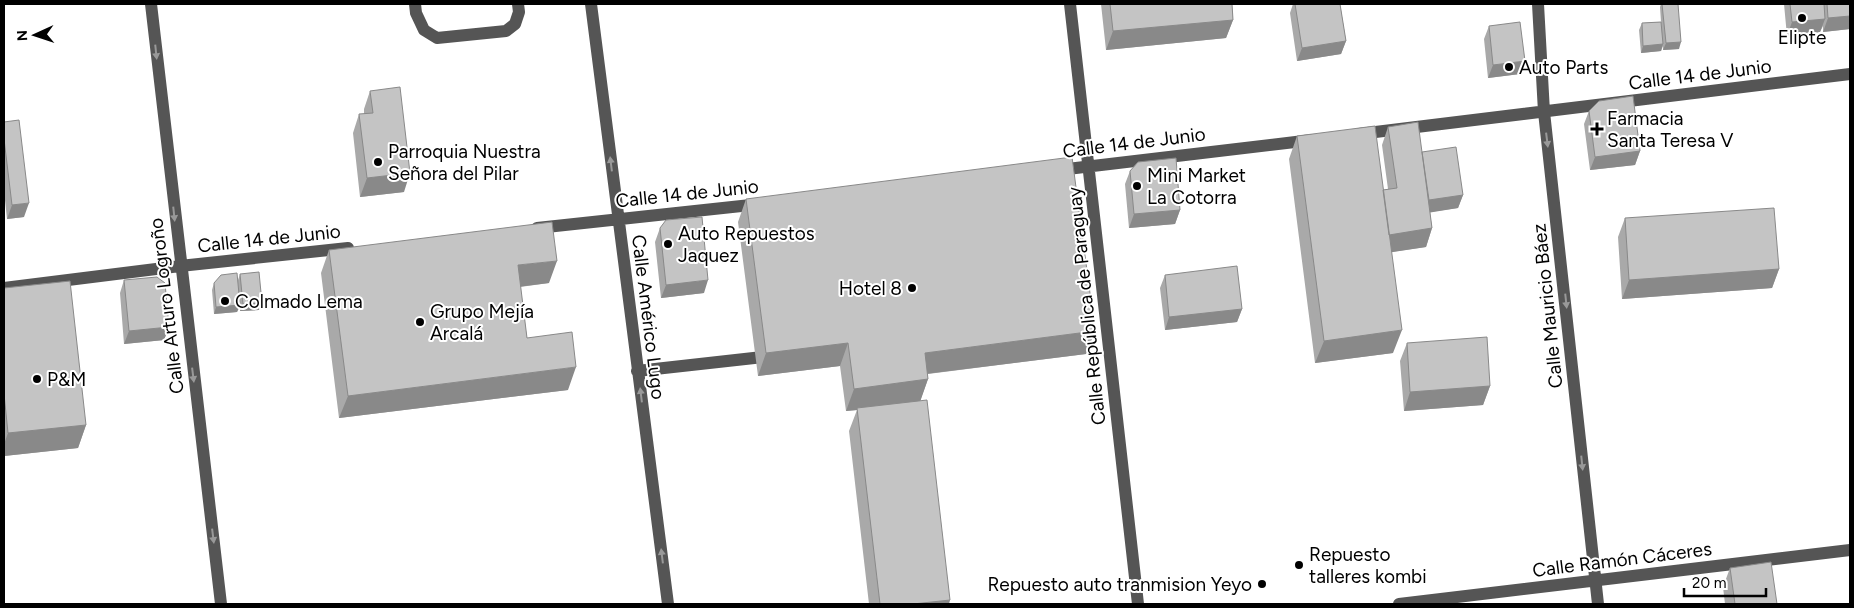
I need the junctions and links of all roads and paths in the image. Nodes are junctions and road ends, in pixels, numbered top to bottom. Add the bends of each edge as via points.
1 (151, 4) edge
2 (415, 4) edge
3 (518, 4) edge
4 (592, 4) edge
5 (1070, 4) edge
6 (1538, 4) edge
7 (1850, 74) edge
8 (1544, 112) junction
9 (1346, 136) edge
10 (1326, 138) edge
11 (1089, 167) junction
12 (1050, 171) edge
13 (775, 202) edge
14 (618, 220) junction
15 (521, 230) edge
16 (365, 246) edge
17 (180, 266) junction
18 (4, 288) edge
19 (786, 355) edge
20 (637, 371) junction
21 (1850, 550) edge
22 (1595, 582) junction
23 (221, 604) edge
24 (668, 604) edge
25 (1138, 604) edge
26 (1399, 604) edge
27 (1598, 604) edge

1 -> 17 street, Calle Arturo Logroño
2 - 3 street via 424,30 437,38 506,31 515,24
14 -> 4 street, Calle Américo Lugo
5 - 11 street, Calle República de Paraguay
6 - 8 street, Calle Mauricio Báez
7 - 8 street, Calle 14 de Junio
8 - 9 street, Calle 14 de Junio
8 -> 22 street, Calle Mauricio Báez
10 - 11 street, Calle 14 de Junio
11 - 12 street, Calle 14 de Junio
11 - 25 street, Calle República de Paraguay
13 - 14 street, Calle 14 de Junio
14 - 15 street, Calle 14 de Junio
14 - 20 street, Calle Américo Lugo
16 - 17 street, Calle 14 de Junio
17 - 18 street, Calle 14 de Junio
17 -> 23 street, Calle Arturo Logroño
19 - 20 street via 765,352
24 -> 20 street, Calle Américo Lugo
21 - 22 street, Calle Ramón Cáceres
22 - 26 street, Calle Ramón Cáceres
22 - 27 street, Calle Mauricio Báez

